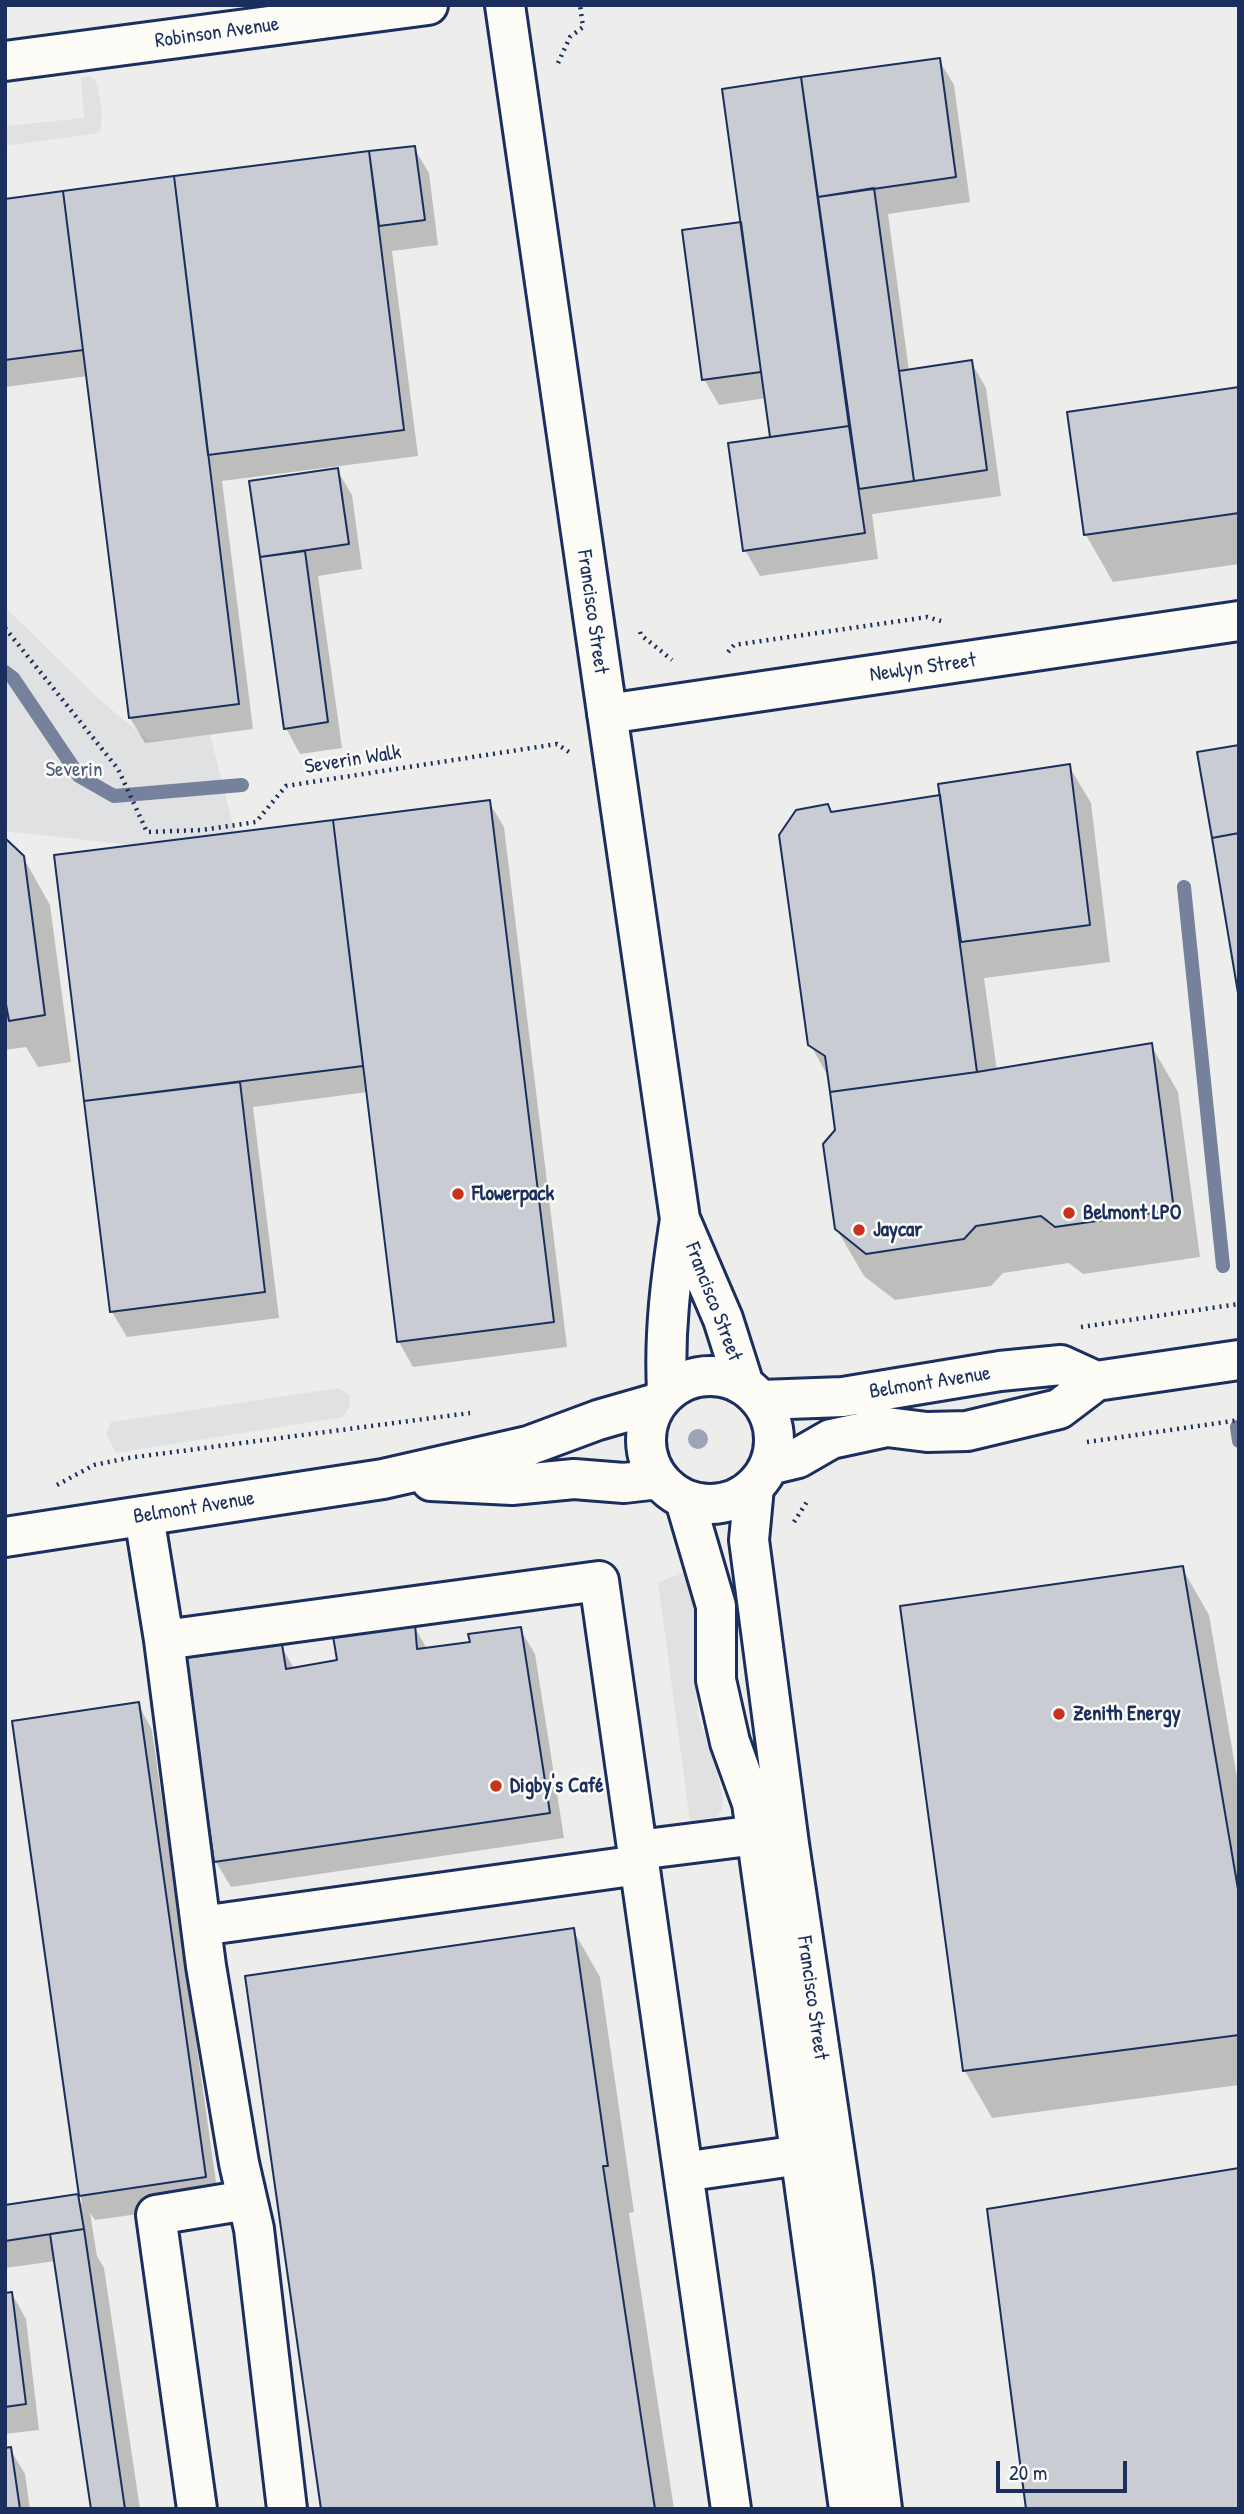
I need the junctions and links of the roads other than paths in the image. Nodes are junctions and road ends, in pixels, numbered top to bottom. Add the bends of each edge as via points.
1 (428, 5) edge
2 (505, 5) edge
3 (5, 61) edge
4 (1239, 621) edge
5 (607, 714) junction
6 (680, 1219) junction
7 (1239, 1360) edge
8 (1096, 1381) junction
9 (752, 1392) junction
10 (662, 1397) junction
11 (762, 1476) junction
12 (383, 1479) junction
13 (672, 1489) junction
14 (144, 1516) junction
15 (5, 1537) edge
16 (164, 1640) junction
17 (757, 1835) junction
18 (639, 1858) junction
19 (201, 1926) junction
20 (800, 2155) junction
21 (683, 2172) junction
22 (247, 2200) junction
23 (197, 2509) edge
24 (287, 2509) edge
25 (731, 2509) edge
26 (849, 2509) edge
27 (882, 2509) edge

1 - 3 street, Robinson Avenue
2 - 5 street, Francisco Street
4 - 5 street, Newlyn Street
5 - 6 street, Francisco Street
6 - 9 street, Francisco Street
6 - 10 street, Francisco Street via 668,1297
7 - 8 street, Belmont Avenue
8 - 9 street, Belmont Avenue via 1061,1365 843,1397
8 - 11 street, Belmont Avenue via 1059,1409 967,1431 887,1427 831,1439
9 - 10 street via 726,1377 705,1375 685,1380
9 - 11 street via 774,1431
10 - 12 street, Belmont Avenue via 528,1446
10 - 13 street via 646,1428 647,1455
11 - 13 street via 733,1500 709,1504
11 - 27 street, Francisco Street via 749,1539
12 - 13 street, Belmont Avenue via 512,1485 573,1479
12 - 14 street, Belmont Avenue
13 - 17 street, Francisco Street via 716,1606 716,1680
14 - 15 street, Belmont Avenue
14 - 16 street
16 - 18 street via 599,1581
16 - 19 street
17 - 18 street
17 - 20 street, Francisco Street
18 - 19 street
18 - 21 street
19 - 22 street
20 - 21 street
20 - 26 street, Francisco Street
21 - 25 street
22 - 23 street via 156,2215
22 - 24 street

